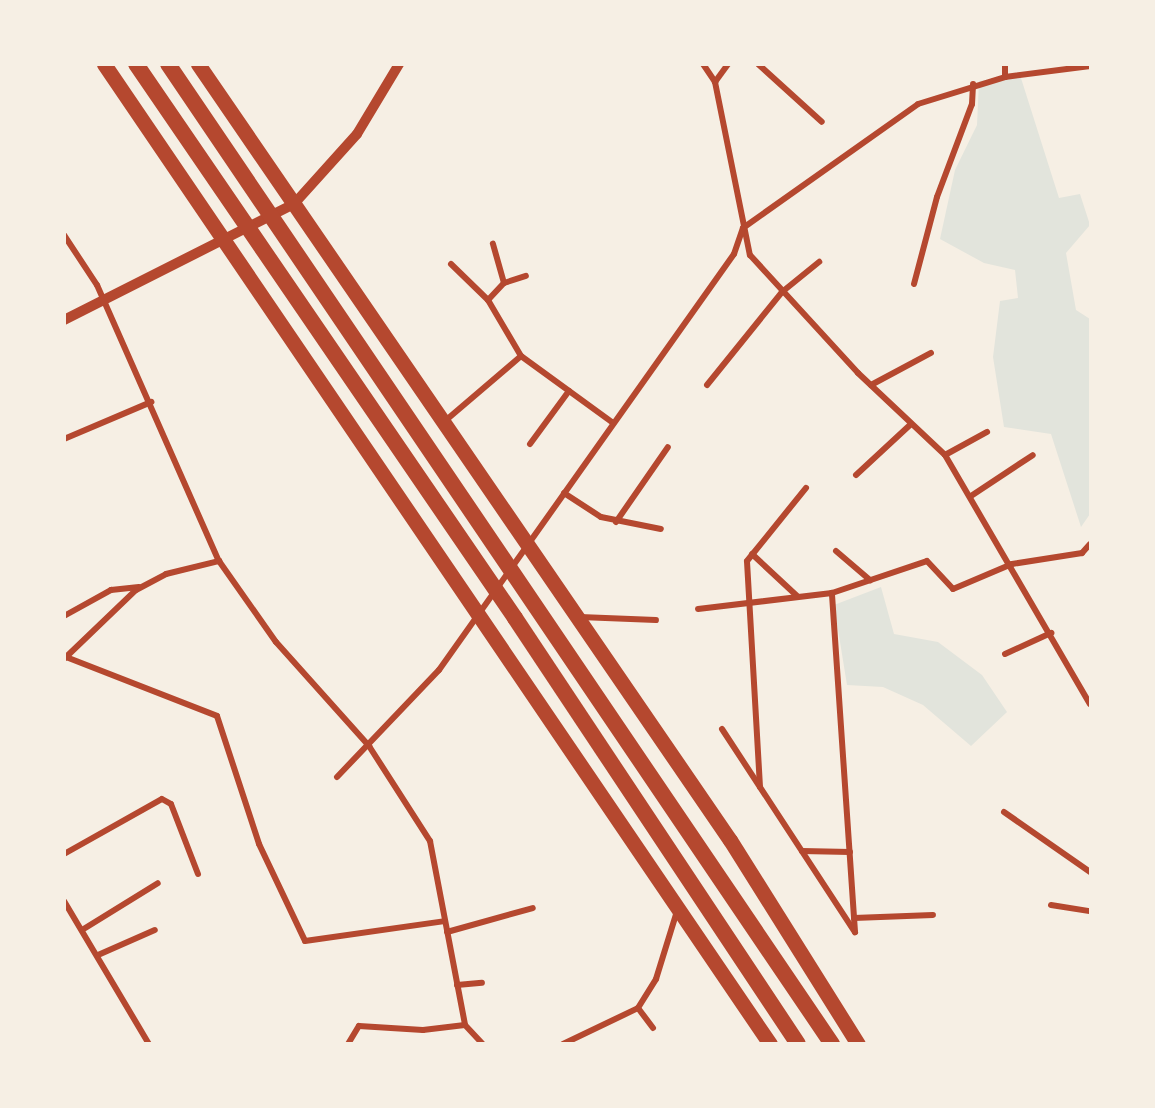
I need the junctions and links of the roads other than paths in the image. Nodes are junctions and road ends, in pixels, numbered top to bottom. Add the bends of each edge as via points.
1 (104, 64) edge
2 (136, 64) edge
3 (168, 64) edge
4 (198, 64) edge
5 (399, 64) edge
6 (703, 64) edge
7 (728, 64) edge
8 (758, 64) edge
9 (1005, 64) edge
10 (1090, 66) edge
11 (1005, 77) junction
12 (715, 82) junction
13 (972, 84) junction
14 (822, 122) dead end
15 (294, 204) junction
16 (742, 228) junction
17 (64, 235) edge
18 (223, 243) junction
19 (493, 244) dead end
20 (819, 262) dead end
21 (451, 264) dead end
22 (526, 276) dead end
23 (504, 283) junction
24 (914, 284) dead end
25 (782, 292) junction
26 (488, 300) junction
27 (104, 302) junction
28 (64, 320) edge
29 (931, 353) dead end
30 (521, 356) junction
31 (707, 385) dead end
32 (871, 385) junction
33 (569, 391) junction
34 (151, 402) junction
35 (445, 422) junction
36 (612, 422) junction
37 (911, 424) junction
38 (987, 432) dead end
39 (64, 439) edge
40 (530, 444) dead end
41 (668, 447) dead end
42 (945, 455) junction
43 (1033, 455) dead end
44 (856, 475) dead end
45 (806, 488) dead end
46 (564, 493) junction
47 (971, 496) junction
48 (616, 522) junction
49 (661, 529) dead end
50 (1090, 544) edge
51 (527, 548) junction
52 (836, 551) dead end
53 (752, 554) junction
54 (219, 561) junction
55 (1012, 564) junction
56 (870, 580) junction
57 (143, 586) junction
58 (832, 593) junction
59 (797, 596) junction
60 (751, 600) junction
61 (698, 609) dead end
62 (476, 612) junction
63 (64, 616) edge
64 (576, 617) junction
65 (656, 620) dead end
66 (1052, 633) junction
67 (1005, 654) dead end
68 (65, 658) edge
69 (1090, 704) edge
70 (722, 729) dead end
71 (369, 747) junction
72 (337, 777) dead end
73 (760, 788) junction
74 (1004, 812) dead end
75 (802, 851) junction
76 (850, 852) junction
77 (64, 854) edge
78 (1090, 872) edge
79 (198, 874) dead end
80 (158, 883) dead end
81 (64, 901) edge
82 (1051, 905) dead end
83 (678, 907) junction
84 (533, 908) dead end
85 (1090, 911) edge
86 (933, 915) dead end
87 (854, 918) junction
88 (445, 921) junction
89 (82, 930) junction
90 (155, 930) dead end
91 (447, 932) junction
92 (98, 956) junction
93 (482, 983) dead end
94 (457, 985) junction
95 (638, 1008) junction
96 (465, 1025) junction
97 (653, 1028) dead end
98 (150, 1044) edge
99 (348, 1044) edge
100 (483, 1044) edge
101 (563, 1044) edge
102 (770, 1044) edge
103 (798, 1044) edge
104 (832, 1044) edge
105 (858, 1044) edge

1 - 18 main road
2 - 103 highway via 515,618
3 - 104 highway
4 - 15 main road
5 - 15 street via 357,134
6 - 12 street
7 - 12 street
8 - 14 street
9 - 11 street
10 - 11 street
11 - 13 street
12 - 16 street
13 - 16 street via 918,104
13 - 24 street via 972,104 937,197
15 - 18 street
15 - 35 main road
16 - 25 street via 750,255
16 - 36 street via 734,254
17 - 27 street
18 - 27 street
18 - 62 main road
19 - 23 street
20 - 25 street
21 - 26 street
22 - 23 street
23 - 26 street
25 - 31 street
25 - 32 street
26 - 30 street
27 - 28 street
27 - 34 street
29 - 32 street
30 - 33 street
30 - 35 street
32 - 37 street
33 - 36 street
33 - 40 street
34 - 39 street
34 - 54 street
35 - 51 main road
36 - 46 street
37 - 42 street
37 - 44 street
38 - 42 street
41 - 48 street
42 - 47 street
43 - 47 street
45 - 53 street
46 - 48 street
46 - 51 street
47 - 55 street
48 - 49 street
50 - 55 street via 1082,553
51 - 62 street
51 - 64 main road
52 - 56 street
53 - 59 street
53 - 60 street via 747,561
54 - 57 street
54 - 71 street via 276,642
55 - 56 street via 953,589 927,561
55 - 66 street
56 - 58 street
57 - 63 street via 111,590
57 - 68 street
58 - 59 street
58 - 76 street
59 - 60 street
60 - 61 street
60 - 73 street
62 - 71 street via 439,670
62 - 83 main road
64 - 65 street
64 - 105 main road via 786,924
66 - 67 street
66 - 69 street
68 - 88 street via 217,716 259,844 305,940
70 - 73 street
71 - 72 street
71 - 88 street via 430,841
73 - 75 street
74 - 78 street
75 - 76 street
75 - 87 street via 855,932
76 - 87 street
77 - 79 street via 162,799 171,804
80 - 89 street
81 - 89 street
82 - 85 street
83 - 95 street via 656,979
83 - 102 main road
84 - 91 street
86 - 87 street
88 - 91 street
89 - 92 street
90 - 92 street
91 - 94 street
92 - 98 street
93 - 94 street
94 - 96 street
95 - 97 street
95 - 101 street
96 - 99 street via 423,1030 359,1026
96 - 100 street

